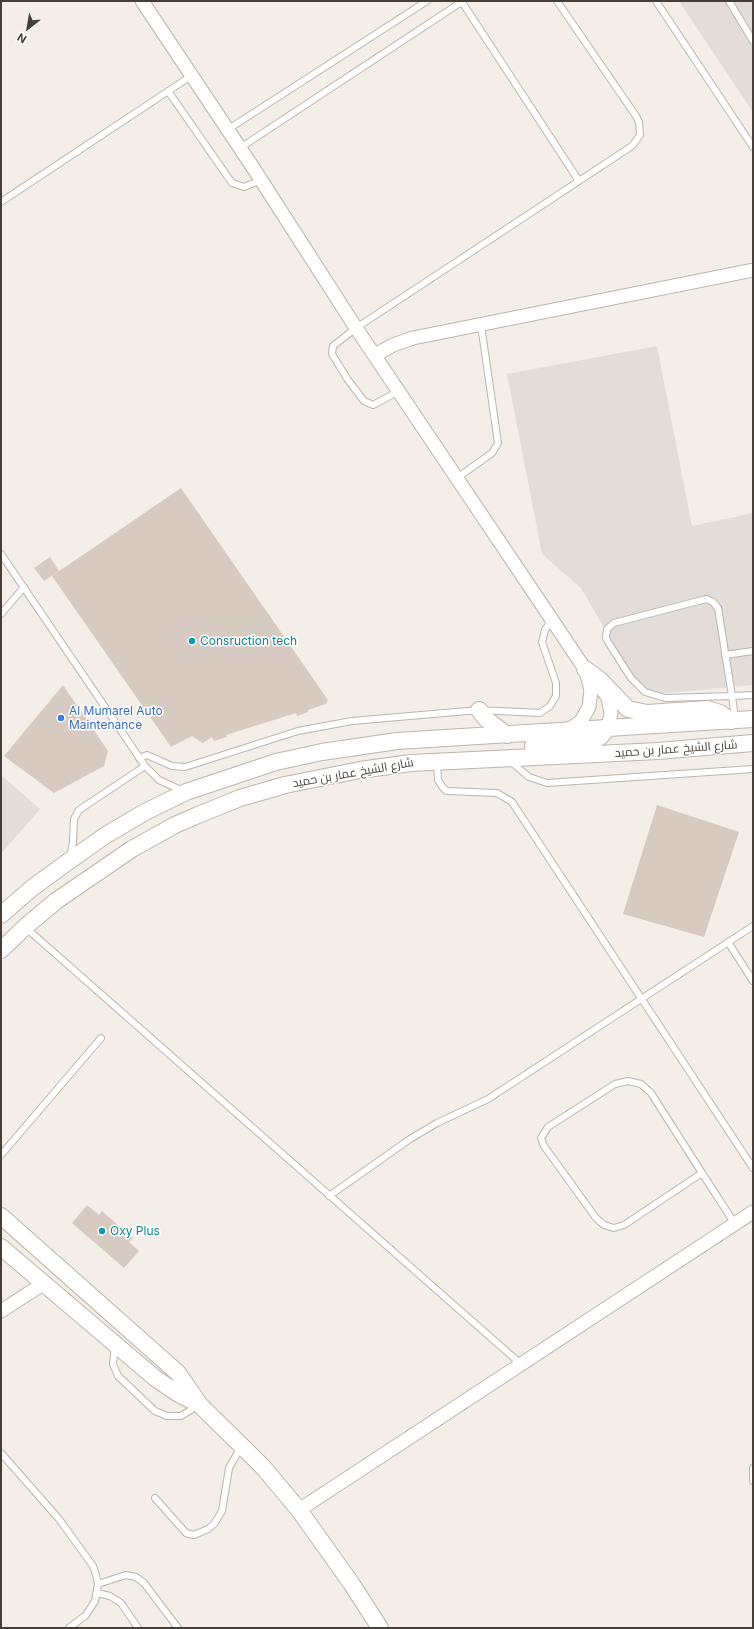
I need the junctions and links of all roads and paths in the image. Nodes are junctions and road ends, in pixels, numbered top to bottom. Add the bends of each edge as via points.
1 (142, 1) edge
2 (427, 1) edge
3 (557, 1) edge
4 (656, 1) edge
5 (729, 1) edge
6 (463, 2) edge
7 (753, 41) edge
8 (191, 76) junction
9 (168, 91) junction
10 (227, 130) junction
11 (753, 147) edge
12 (240, 148) junction
13 (261, 180) junction
14 (579, 181) junction
15 (1, 202) edge
16 (753, 270) edge
17 (481, 325) junction
18 (356, 328) junction
19 (375, 355) junction
20 (399, 391) junction
21 (457, 478) junction
22 (1, 554) edge
23 (24, 587) junction
24 (1, 614) edge
25 (552, 620) junction
26 (753, 651) edge
27 (725, 655) junction
28 (585, 669) junction
29 (753, 695) edge
30 (732, 696) junction
31 (480, 710) junction
32 (753, 719) edge
33 (733, 721) junction
34 (608, 728) junction
35 (567, 731) junction
36 (507, 735) junction
37 (751, 746) edge
38 (139, 758) junction
39 (507, 758) junction
40 (462, 760) junction
41 (437, 761) junction
42 (145, 766) junction
43 (753, 769) edge
44 (186, 792) junction
45 (69, 860) junction
46 (1, 915) edge
47 (753, 926) edge
48 (25, 927) junction
49 (728, 942) junction
50 (1, 950) edge
51 (753, 980) edge
52 (642, 999) junction
53 (101, 1038) dead end
54 (1, 1155) edge
55 (753, 1168) edge
56 (702, 1173) junction
57 (330, 1196) junction
58 (753, 1212) edge
59 (1, 1216) edge
60 (735, 1224) junction
61 (1, 1248) edge
62 (43, 1284) junction
63 (1, 1312) edge
64 (116, 1345) junction
65 (522, 1365) junction
66 (200, 1405) junction
67 (242, 1445) junction
68 (1, 1453) edge
69 (753, 1468) edge
70 (753, 1481) edge
71 (155, 1498) dead end
72 (299, 1510) junction
73 (98, 1584) junction
74 (97, 1593) junction
75 (69, 1628) edge
76 (138, 1628) edge
77 (178, 1628) edge
78 (380, 1628) edge

1 - 8 street
2 - 10 lane
3 - 14 lane via 636,116 641,128 640,135 632,146
4 - 11 lane
5 - 7 lane
6 - 12 lane
6 - 14 lane
8 - 9 lane
8 - 10 street
9 - 13 lane via 232,183 244,187
9 - 15 lane
10 - 12 street
12 - 13 street
13 - 18 street
14 - 18 lane
16 - 17 street
17 - 19 street via 403,341
17 - 21 lane via 498,443 492,453
18 - 19 street
18 - 20 lane via 333,346 332,354 348,380 364,401 373,406
19 - 20 street
20 - 21 street
21 - 25 street
22 - 23 lane
23 - 24 lane
23 - 38 lane
25 - 28 street
25 - 31 lane via 545,630 542,642 557,689 554,702 540,713
26 - 27 lane
27 - 30 lane
27 - 30 lane via 718,608 710,600 614,623 607,629 606,634 608,642 631,678 645,692 664,698
28 - 33 street via 600,680 628,709 647,713 707,709
28 - 34 street via 608,698 611,713
28 - 35 street via 591,690 589,707 581,721
29 - 30 lane
30 - 33 lane
31 - 36 street via 484,717
31 - 38 lane via 379,717 325,725 185,767 172,766 147,755
32 - 33 street, شارع الشيخ عمار بن حميد
33 - 34 street, شارع الشيخ عمار بن حميد
34 - 35 street, شارع الشيخ عمار بن حميد
34 - 40 street via 600,737 590,742 482,750
35 - 36 street, شارع الشيخ عمار بن حميد
36 - 44 street, شارع الشيخ عمار بن حميد via 396,741 322,752 253,769
37 - 39 street, شارع الشيخ عمار بن حميد
38 - 42 lane
39 - 40 street, شارع الشيخ عمار بن حميد
39 - 43 lane via 529,777 546,783
40 - 41 street, شارع الشيخ عمار بن حميد
41 - 48 street, شارع الشيخ عمار بن حميد via 386,766 315,779 219,806 175,825 111,862 56,901
41 - 52 lane via 438,780 447,791 497,793 512,802
42 - 44 lane via 163,782
42 - 45 lane via 79,810 74,819
44 - 45 street, شارع الشيخ عمار بن حميد via 126,823
45 - 46 street, شارع الشيخ عمار بن حميد
47 - 49 lane
48 - 50 street, شارع الشيخ عمار بن حميد
48 - 57 lane
49 - 51 lane
49 - 52 lane
52 - 55 lane
52 - 57 lane via 488,1099 410,1139
53 - 54 lane
56 - 56 lane via 651,1093 641,1084 634,1082 615,1084 548,1127 541,1138 544,1146 596,1218 608,1227 624,1225
56 - 60 lane
57 - 65 lane
58 - 60 street
59 - 66 street via 168,1364 186,1383
60 - 65 street
61 - 62 street
62 - 63 street
62 - 64 street
64 - 66 street via 165,1386
64 - 66 lane via 113,1358 115,1371 155,1411 167,1416 181,1416
65 - 72 street
66 - 67 street
67 - 71 lane via 229,1468 222,1511 208,1530 194,1535 186,1533
67 - 72 street
68 - 73 lane via 63,1524 93,1566
69 - 70 lane
72 - 78 street
73 - 74 lane
73 - 77 lane via 126,1575 136,1577 144,1583
74 - 75 lane via 86,1615
74 - 76 lane via 110,1596 121,1603

